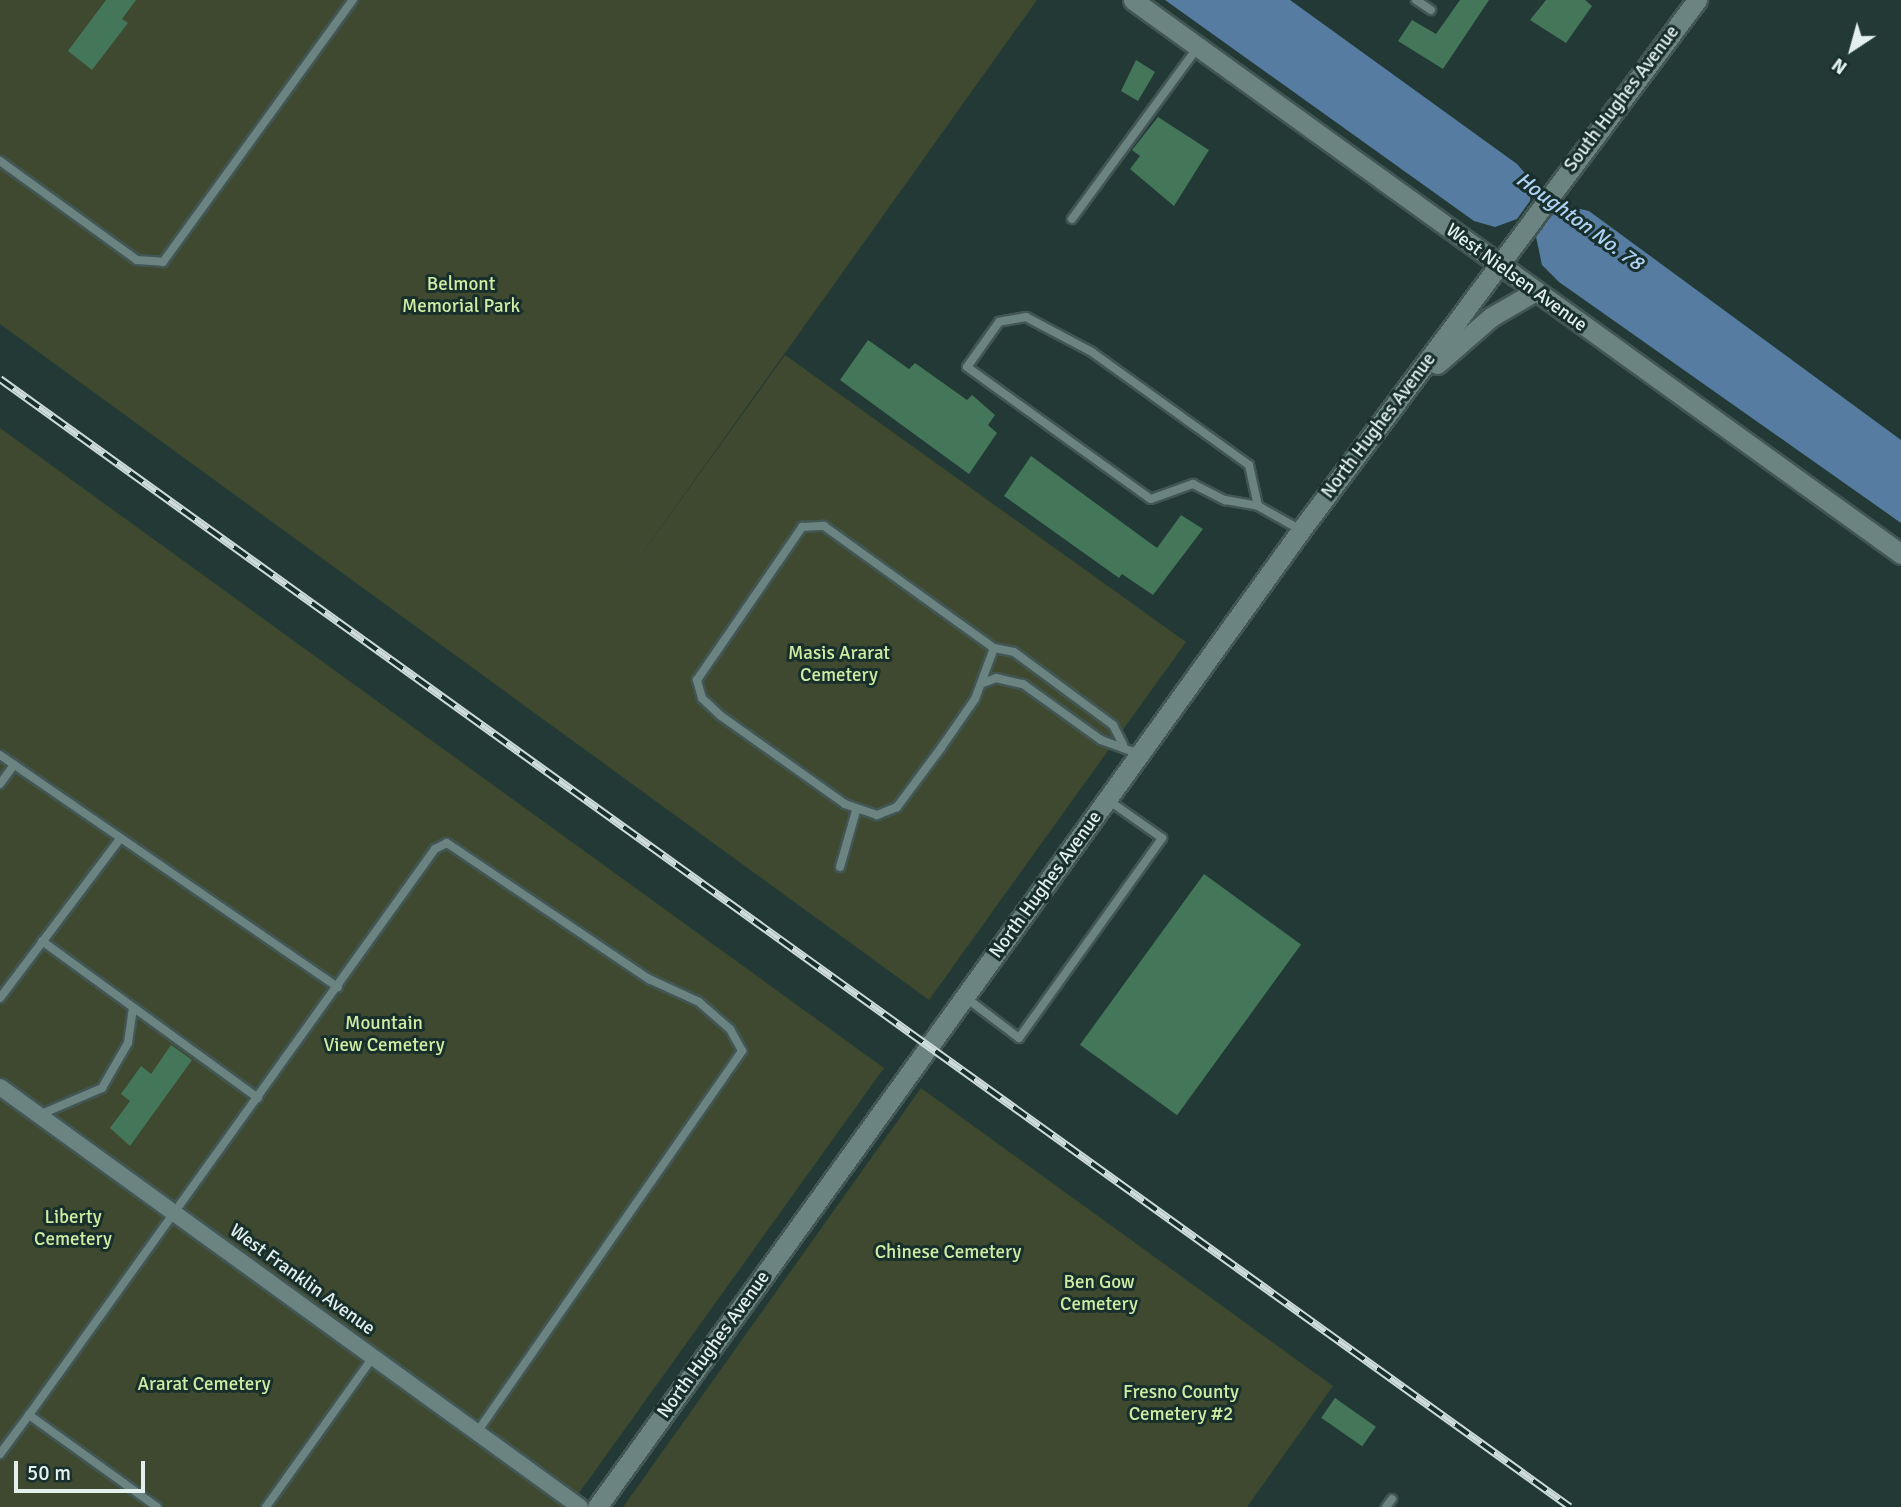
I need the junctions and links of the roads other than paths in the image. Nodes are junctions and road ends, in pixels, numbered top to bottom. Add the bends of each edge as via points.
1 (353, 0) edge
2 (1132, 0) edge
3 (1416, 0) edge
4 (1695, 1) edge
5 (1431, 10) dead end
6 (1198, 47) junction
7 (0, 161) edge
8 (1072, 219) dead end
9 (1497, 265) junction
10 (1534, 292) junction
11 (1392, 410) junction
12 (1258, 506) junction
13 (1301, 530) junction
14 (1901, 554) edge
15 (994, 648) junction
16 (983, 683) junction
17 (1131, 749) junction
18 (0, 755) edge
19 (14, 765) junction
20 (0, 783) edge
21 (1107, 799) junction
22 (856, 811) junction
23 (120, 839) junction
24 (840, 867) dead end
25 (42, 941) junction
26 (338, 987) junction
27 (965, 997) junction
28 (0, 998) edge
29 (133, 1007) junction
30 (0, 1087) edge
31 (258, 1098) junction
32 (39, 1115) junction
33 (176, 1214) junction
34 (373, 1357) junction
35 (29, 1415) junction
36 (477, 1432) junction
37 (0, 1454) edge
38 (1392, 1499) dead end
39 (157, 1507) edge
40 (265, 1507) edge
41 (580, 1507) edge
42 (597, 1507) edge
43 (1386, 1507) edge

1 - 7 lane via 163,262 138,260
2 - 6 street, West Nielsen Avenue
3 - 5 lane
4 - 9 street, South Hughes Avenue
6 - 8 lane
6 - 9 street, West Nielsen Avenue
9 - 10 street, West Nielsen Avenue
9 - 11 street, North Hughes Avenue
10 - 11 street via 1461,340
10 - 14 street, West Nielsen Avenue
11 - 13 street, North Hughes Avenue
12 - 12 lane via 1225,500 1193,484 1151,499 967,367 999,322 1026,317 1093,352 1249,465
12 - 13 lane
13 - 17 street, North Hughes Avenue
15 - 16 lane
15 - 17 lane via 1014,652 1113,725
15 - 22 lane via 852,542 824,526 802,527 697,680 702,698 721,716
16 - 17 lane via 996,678 1023,684 1101,740
16 - 22 lane via 897,807 877,815
17 - 21 street, North Hughes Avenue
18 - 19 lane
19 - 20 lane
19 - 23 lane
21 - 27 street, North Hughes Avenue
21 - 27 lane via 1161,838 1019,1038
22 - 24 lane
23 - 25 lane
23 - 26 lane
25 - 28 lane
25 - 29 lane
26 - 31 lane
26 - 36 lane via 435,849 455,844 649,979 699,1002 730,1029 742,1051
27 - 42 street, North Hughes Avenue
29 - 31 lane
29 - 32 lane via 128,1043 102,1088
30 - 32 street, West Franklin Avenue
31 - 33 lane
32 - 33 street, West Franklin Avenue
33 - 34 street, West Franklin Avenue
33 - 35 lane
34 - 36 street, West Franklin Avenue
34 - 40 lane
35 - 37 lane
35 - 39 lane
36 - 41 street, West Franklin Avenue
38 - 43 lane

